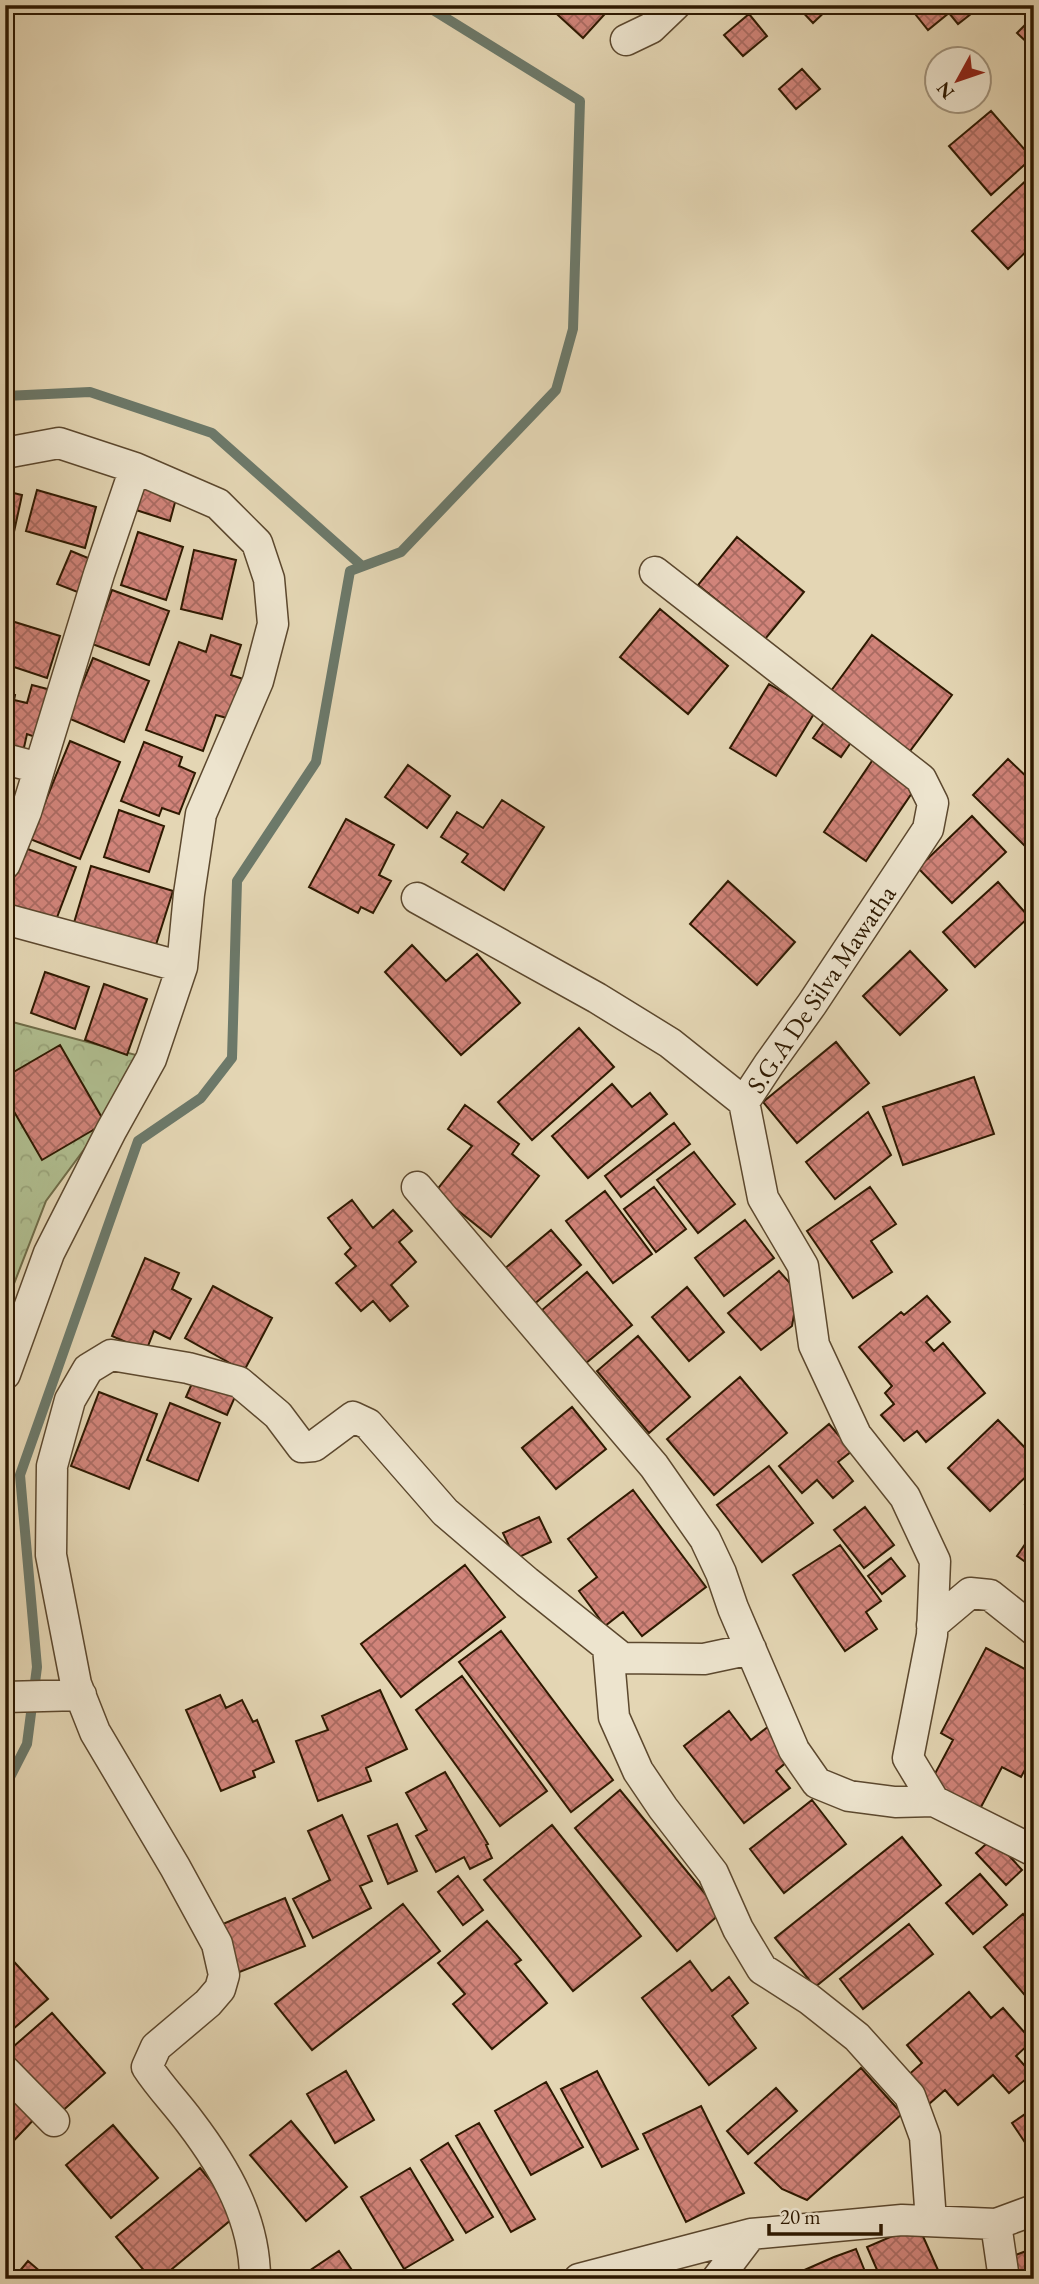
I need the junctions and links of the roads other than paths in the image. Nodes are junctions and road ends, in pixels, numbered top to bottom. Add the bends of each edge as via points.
1 (675, 5) edge
2 (626, 40) dead end
3 (5, 453) edge
4 (135, 468) junction
5 (655, 572) dead end
6 (5, 759) edge
7 (39, 768) junction
8 (5, 864) edge
9 (417, 898) dead end
10 (5, 919) edge
11 (182, 967) junction
12 (744, 1102) junction
13 (417, 1186) dead end
14 (5, 1374) edge
15 (932, 1625) junction
16 (1034, 1630) edge
17 (608, 1647) junction
18 (751, 1649) junction
19 (81, 1695) junction
20 (5, 1697) edge
21 (934, 1801) junction
22 (1034, 1851) edge
23 (5, 2071) edge
24 (54, 2121) dead end
25 (1034, 2210) edge
26 (931, 2221) junction
27 (996, 2224) junction
28 (751, 2234) junction
29 (256, 2279) edge
30 (579, 2279) edge
31 (717, 2279) edge
32 (1004, 2279) edge

1 - 2 street via 651,28
3 - 4 street via 59,443
4 - 7 street
4 - 11 street via 218,504 257,543 269,579 274,624 258,681 201,814
5 - 12 street, S.G.A De Silva Mawatha via 920,779 933,803 928,829
6 - 7 street
7 - 8 street
9 - 12 street via 670,1042
10 - 11 street
11 - 14 street via 151,1059 49,1253
12 - 15 street, S.G.A De Silva Mawatha via 763,1198 803,1266 814,1345 856,1435 905,1497 935,1561
13 - 18 street via 654,1466 705,1539
15 - 16 street via 970,1593 989,1595
15 - 21 street, S.G.A De Silva Mawatha via 908,1758
17 - 18 street via 622,1658 704,1660
17 - 19 street via 445,1512 368,1424 353,1417 313,1446 303,1447 278,1415 239,1382 111,1355 88,1369 70,1400 52,1466 51,1555
17 - 26 street via 614,1717 638,1771 713,1873 762,1969 857,2037 910,2096 925,2137
18 - 21 street via 794,1750 817,1783 849,1796
19 - 20 street
19 - 29 street via 95,1732 217,1944 224,1975 219,1989 156,2047 147,2067 226,2175 245,2215
21 - 22 street
23 - 24 street
25 - 27 street
26 - 27 street
26 - 28 street
27 - 32 street
28 - 30 street
28 - 31 street

